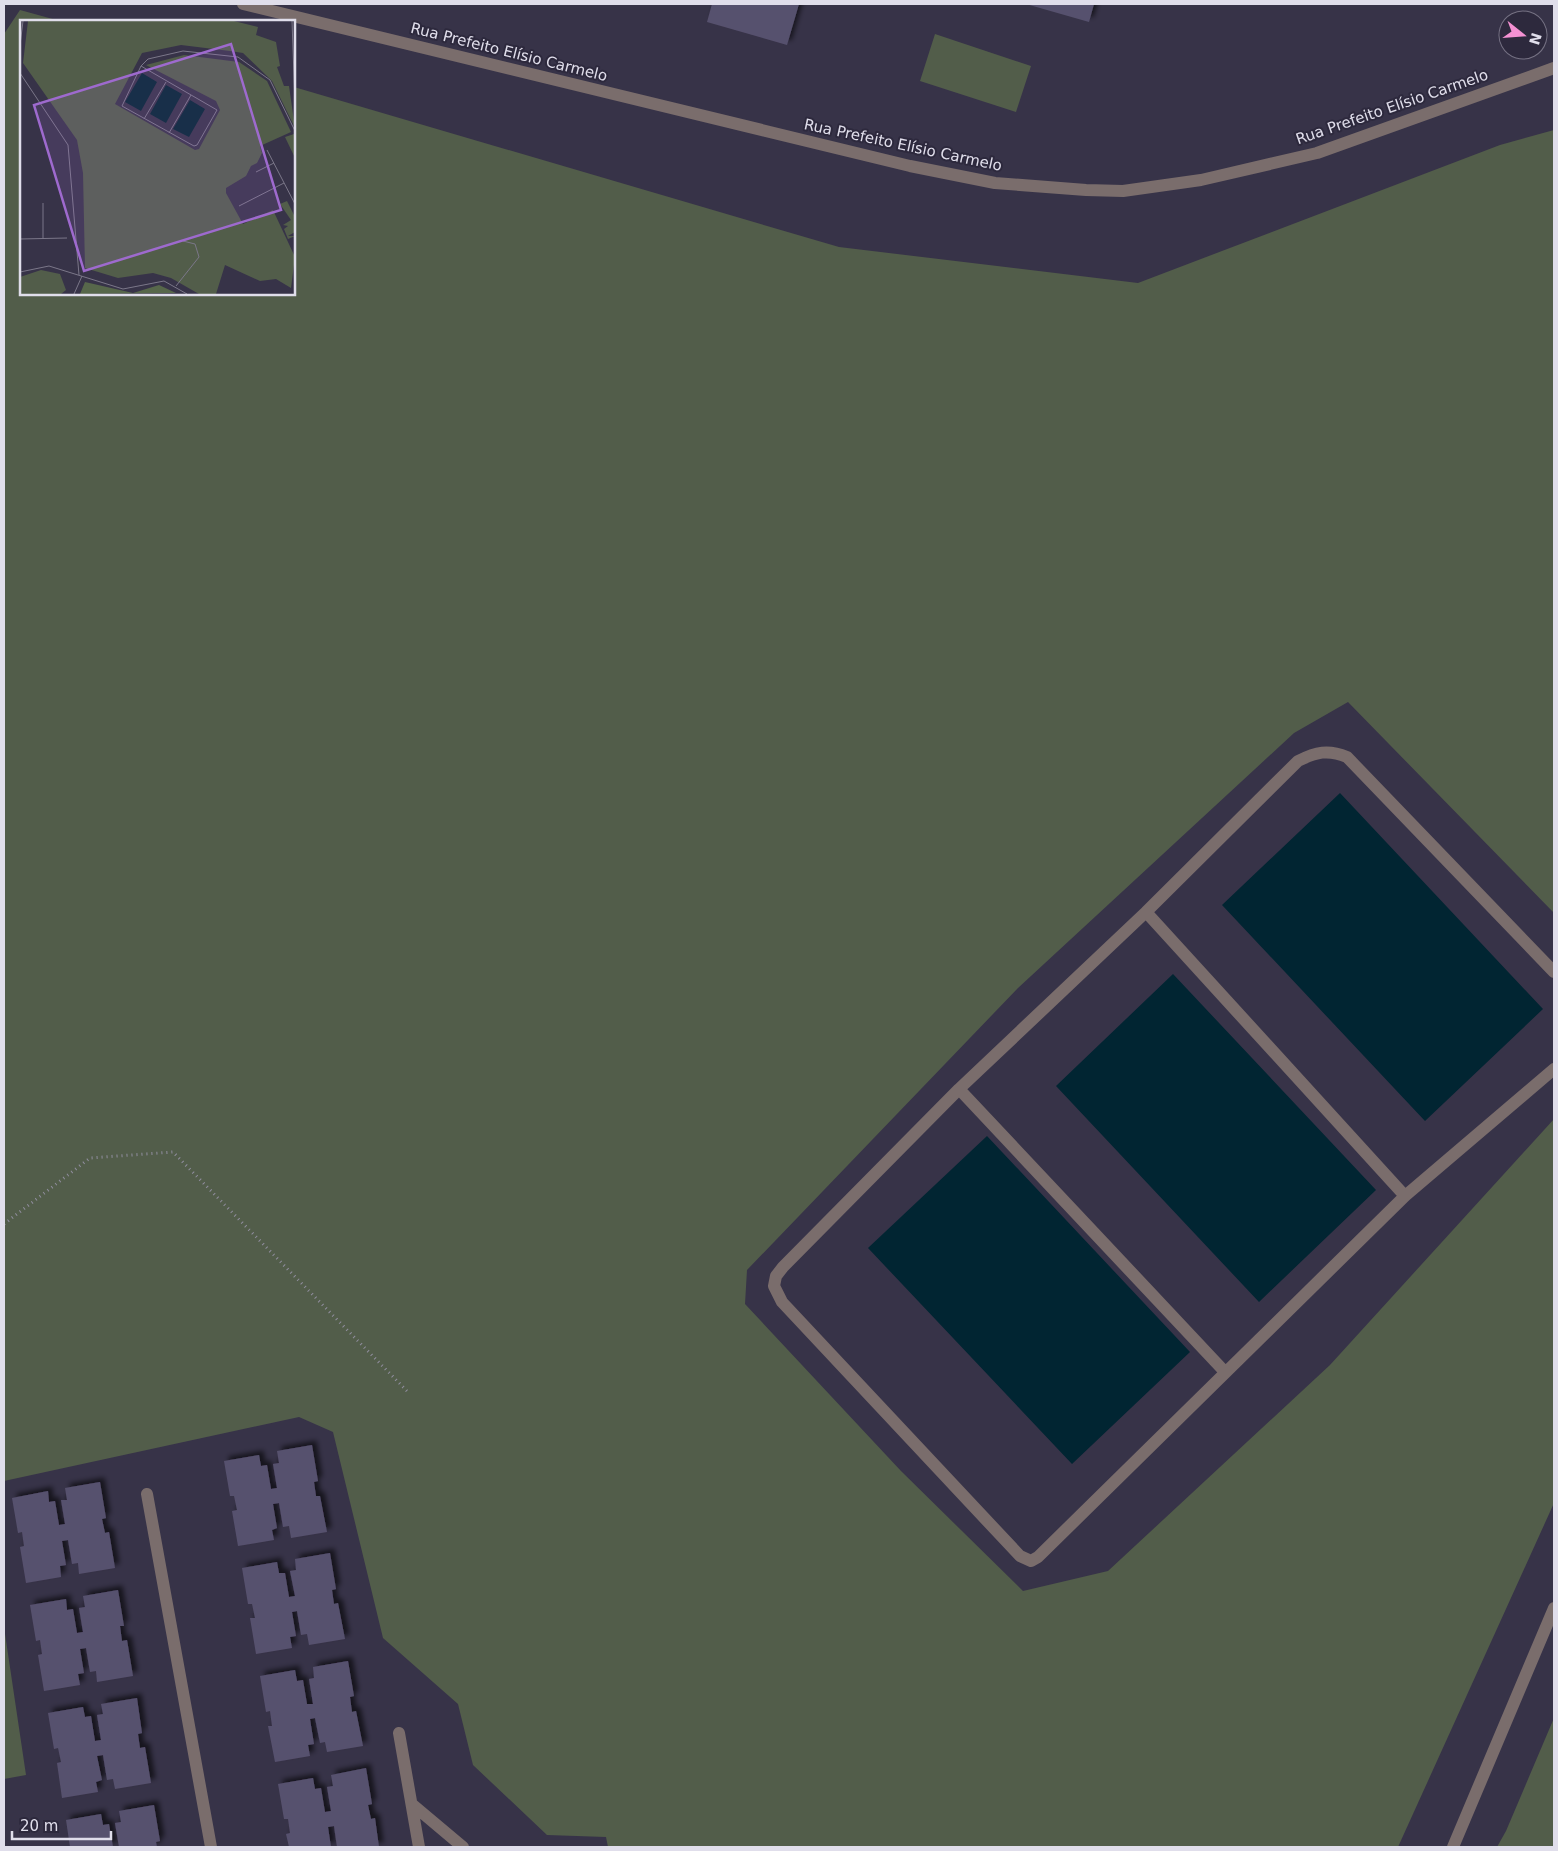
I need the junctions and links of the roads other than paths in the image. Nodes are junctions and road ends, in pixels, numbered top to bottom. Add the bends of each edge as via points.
1 (242, 4) edge
2 (1554, 68) edge
3 (1146, 912) junction
4 (1554, 972) edge
5 (1554, 1068) edge
6 (959, 1089) junction
7 (1405, 1196) junction
8 (1225, 1372) junction
9 (147, 1494) dead end
10 (1554, 1608) edge
11 (399, 1733) dead end
12 (413, 1805) junction
13 (211, 1847) edge
14 (419, 1847) edge
15 (464, 1847) edge
16 (1453, 1847) edge

1 - 2 street, Rua Prefeito Elísio Carmelo via 910,166 995,183 1086,190 1123,191 1201,180 1317,153
3 - 4 street via 1298,761 1315,752 1328,751 1347,757
3 - 6 street
3 - 7 street
5 - 7 street
6 - 8 street
6 - 8 street via 783,1267 774,1286 782,1302 1020,1556 1031,1561 1038,1557
7 - 8 street
9 - 13 street
10 - 16 street
11 - 12 street
12 - 14 street
12 - 15 street

